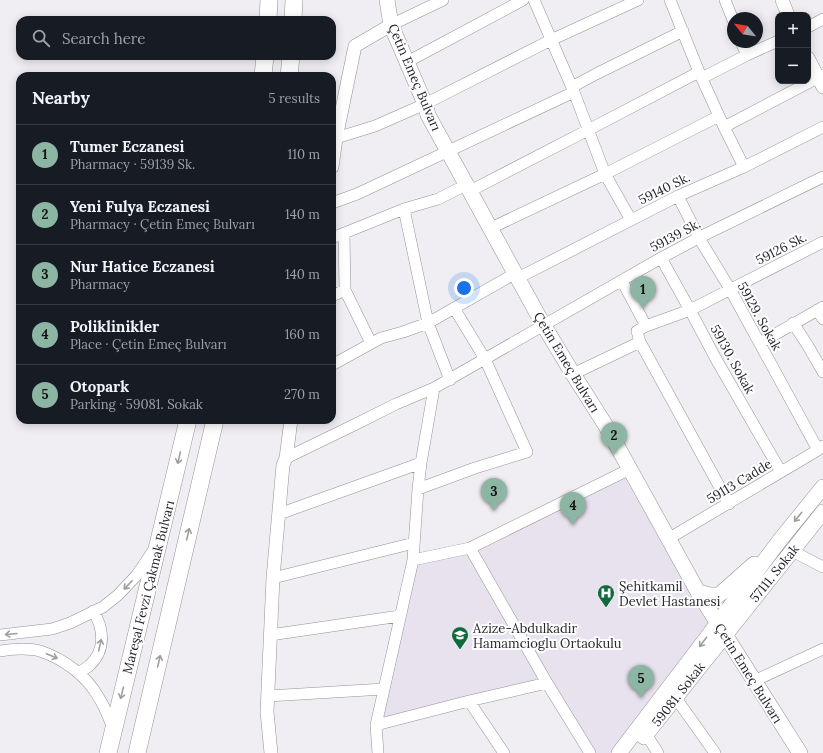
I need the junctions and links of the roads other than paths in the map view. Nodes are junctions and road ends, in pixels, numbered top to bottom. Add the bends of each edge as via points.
1 (269, 0) edge
2 (294, 0) edge
3 (387, 0) edge
4 (442, 0) edge
5 (523, 0) edge
6 (534, 0) edge
7 (638, 0) edge
8 (670, 0) edge
9 (725, 0) edge
10 (782, 0) edge
11 (730, 12) edge
12 (787, 12) edge
13 (268, 16) edge
14 (293, 16) edge
15 (823, 19) edge
16 (391, 25) junction
17 (811, 25) edge
18 (683, 31) junction
19 (551, 40) junction
20 (775, 42) edge
21 (743, 48) edge
22 (746, 55) junction
23 (265, 60) edge
24 (291, 60) edge
25 (407, 62) junction
26 (811, 63) edge
27 (263, 72) edge
28 (289, 72) edge
29 (701, 75) junction
30 (821, 80) edge
31 (573, 90) junction
32 (425, 104) junction
33 (719, 116) junction
34 (724, 127) junction
35 (823, 127) edge
36 (588, 130) junction
37 (336, 138) joint
38 (448, 150) junction
39 (744, 167) junction
40 (605, 174) junction
41 (823, 177) edge
42 (468, 188) junction
43 (678, 196) junction
44 (336, 202) edge
45 (404, 209) junction
46 (631, 220) junction
47 (491, 228) junction
48 (344, 233) junction
49 (336, 236) edge
50 (698, 238) junction
51 (823, 242) edge
52 (661, 258) junction
53 (517, 275) junction
54 (622, 281) junction
55 (730, 289) junction
56 (345, 290) junction
57 (336, 294) edge
58 (454, 308) junction
59 (690, 310) junction
60 (821, 312) edge
61 (428, 323) junction
62 (794, 323) junction
63 (544, 326) junction
64 (646, 326) junction
65 (640, 342) junction
66 (371, 343) junction
67 (760, 343) junction
68 (485, 359) junction
69 (336, 363) edge
70 (823, 372) edge
71 (573, 374) junction
72 (450, 380) junction
73 (434, 388) junction
74 (187, 424) edge
75 (214, 424) edge
76 (290, 424) edge
77 (820, 448) edge
78 (286, 458) junction
79 (421, 463) junction
80 (630, 469) junction
81 (781, 472) junction
82 (823, 487) edge
83 (418, 490) junction
84 (729, 504) junction
85 (823, 512) edge
86 (278, 514) junction
87 (668, 539) junction
88 (780, 540) junction
89 (159, 542) junction
90 (414, 543) junction
91 (470, 548) junction
92 (792, 551) junction
93 (413, 560) junction
94 (823, 568) edge
95 (273, 578) junction
96 (698, 592) junction
97 (93, 611) junction
98 (400, 616) junction
99 (721, 629) junction
100 (0, 635) edge
101 (270, 635) junction
102 (823, 649) edge
103 (0, 651) edge
104 (79, 672) junction
105 (754, 681) junction
106 (546, 683) junction
107 (384, 689) junction
108 (268, 696) junction
109 (675, 697) junction
110 (469, 702) junction
111 (376, 725) junction
112 (114, 729) junction
113 (646, 734) junction
114 (108, 753) edge
115 (137, 753) edge
116 (271, 753) edge
117 (378, 753) edge
118 (504, 753) edge
119 (590, 753) edge
120 (618, 753) edge
121 (631, 753) edge
122 (658, 753) edge
123 (715, 753) edge
124 (800, 753) edge

1 - 13 main road
2 - 14 main road
3 - 16 main road, Çetin Emeç Bulvarı
4 - 16 street
5 - 25 street
6 - 19 street
7 - 19 street
8 - 18 street
9 - 11 street
10 - 12 street
15 - 17 street
16 - 25 main road, Çetin Emeç Bulvarı
16 - 37 street via 355,46
18 - 29 street
18 - 31 street via 596,74
19 - 31 street
19 - 32 street
20 - 22 street
21 - 22 street
22 - 29 street
23 - 27 main road
24 - 28 main road
25 - 32 main road, Çetin Emeç Bulvarı
26 - 30 street
29 - 33 street
29 - 36 street
30 - 34 street
31 - 36 street
31 - 38 street
32 - 37 street via 375,126
32 - 38 main road, Çetin Emeç Bulvarı via 428,115
33 - 34 street
33 - 40 street
34 - 39 street
35 - 39 street, 59140 Sk.
36 - 40 street
36 - 42 street
38 - 42 main road, Çetin Emeç Bulvarı
38 - 44 street
39 - 43 street, 59140 Sk.
40 - 46 street
40 - 47 street
41 - 50 street, 59139 Sk.
42 - 45 street
42 - 47 main road, Çetin Emeç Bulvarı
43 - 46 street, 59140 Sk.
43 - 50 street, 59129. Sokak
45 - 48 street
45 - 61 street
46 - 53 street, 59140 Sk.
47 - 53 main road, Çetin Emeç Bulvarı
48 - 49 street
48 - 56 street
50 - 52 street, 59139 Sk.
50 - 55 street, 59129. Sokak
51 - 55 street, 59126 Sk.
52 - 54 street, 59139 Sk.
52 - 59 street, 59130. Sokak
53 - 58 street, 59140 Sk.
53 - 63 main road, Çetin Emeç Bulvarı
54 - 63 street, 59139 Sk.
54 - 64 street
55 - 59 street, 59126 Sk.
55 - 67 street, 59129. Sokak
56 - 57 street
56 - 66 street
58 - 61 street, 59140 Sk.
58 - 68 street
59 - 64 street, 59126 Sk.
59 - 81 street, 59130. Sokak
60 - 62 street
61 - 66 street, 59140 Sk.
61 - 72 street
62 - 67 street
62 - 70 street
63 - 68 street, 59139 Sk.
63 - 71 main road, Çetin Emeç Bulvarı
64 - 65 street via 637,332
65 - 71 street
65 - 84 street
66 - 69 street, 59140 Sk.
67 - 77 street, 59129. Sokak
68 - 72 street, 59139 Sk.
68 - 83 street via 527,452 475,468
71 - 80 main road, Çetin Emeç Bulvarı
72 - 73 street, 59139 Sk.
73 - 78 street, 59139 Sk.
73 - 79 street
74 -> 89 main road, Mareşal Fevzi Çakmak Bulvarı
115 -> 75 main road, Mareşal Fevzi Çakmak Bulvarı
76 - 78 street
77 - 81 street, 59113 Cadde
78 - 86 street
79 - 83 street
79 - 86 street
80 - 87 main road, Çetin Emeç Bulvarı
80 - 91 street
81 - 84 street, 59113 Cadde
82 -> 88 main road
83 - 90 street
84 - 87 street, 59113 Cadde
85 - 92 main road, 57111. Sokak
86 - 95 street
87 - 96 main road, Çetin Emeç Bulvarı
88 - 96 main road via 719,595
88 - 99 main road
89 -> 97 street via 136,576 118,595
89 -> 112 main road, Mareşal Fevzi Çakmak Bulvarı
90 - 93 street
90 - 95 street
91 - 93 street
91 - 106 street
92 - 94 street
92 - 99 main road, 57111. Sokak
93 - 98 street
95 - 101 street
96 - 99 main road, Çetin Emeç Bulvarı
97 -> 100 street via 52,629
104 -> 97 street via 91,664 101,644 101,627
98 - 101 street
98 - 107 street
99 - 105 main road, Çetin Emeç Bulvarı
99 - 109 main road, 59081. Sokak
99 -> 120 main road, 59081. Sokak
101 - 108 street
102 - 105 street
103 -> 104 street via 39,651
104 - 112 street via 99,697
105 - 124 main road, Çetin Emeç Bulvarı
106 - 110 street
106 - 119 street
107 - 108 street
107 - 111 street
108 - 116 street
109 - 113 main road, 59081. Sokak
109 - 123 street
110 - 111 street
110 - 118 street
111 - 117 street
112 - 114 main road, Mareşal Fevzi Çakmak Bulvarı
113 - 121 main road, 59081. Sokak
113 - 122 street

